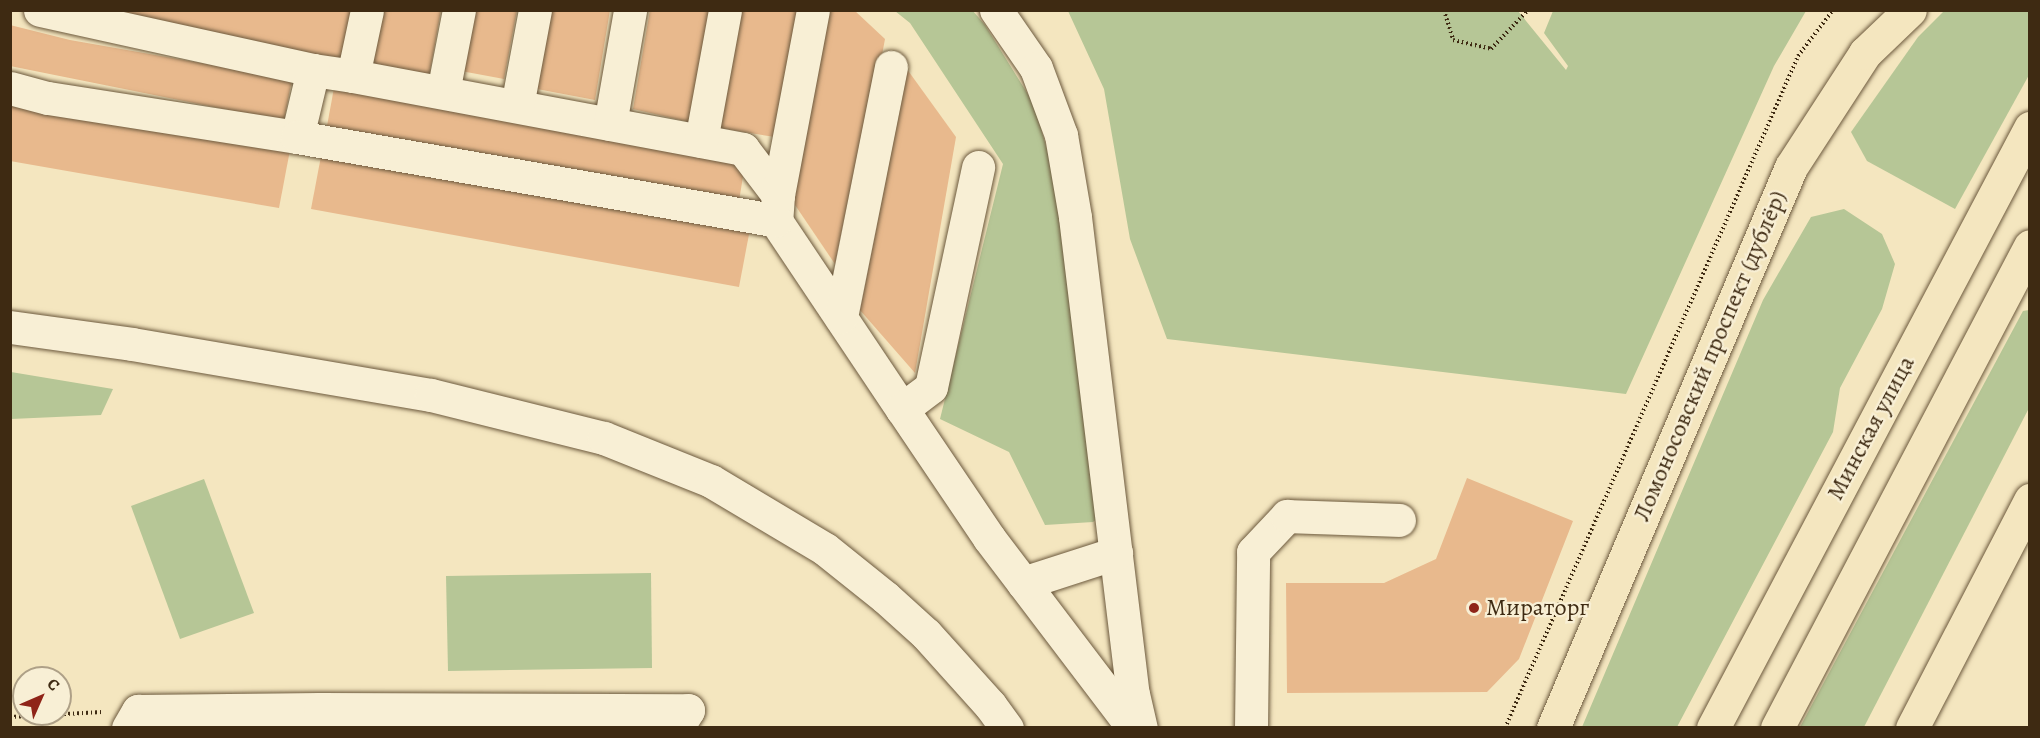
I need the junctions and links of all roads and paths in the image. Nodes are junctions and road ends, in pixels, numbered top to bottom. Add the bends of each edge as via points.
1 (40, 10) edge
2 (366, 10) edge
3 (459, 10) edge
4 (535, 10) edge
5 (630, 10) edge
6 (725, 10) edge
7 (813, 10) edge
8 (996, 10) edge
9 (1444, 10) edge
10 (1528, 10) edge
11 (1833, 10) edge
12 (1910, 10) edge
13 (891, 67) dead end
14 (313, 70) junction
15 (353, 76) junction
16 (10, 88) edge
17 (443, 92) junction
18 (518, 106) junction
19 (609, 124) junction
20 (2030, 128) edge
21 (297, 137) junction
22 (701, 141) junction
23 (978, 167) dead end
24 (777, 208) junction
25 (2030, 246) edge
26 (841, 317) junction
27 (10, 327) edge
28 (902, 409) junction
29 (2030, 500) edge
30 (1399, 520) dead end
31 (2018, 545) edge
32 (1116, 554) junction
33 (1023, 583) junction
34 (10, 717) edge
35 (316, 718) edge
36 (133, 719) edge
37 (492, 719) edge
38 (677, 728) edge
39 (1007, 728) edge
40 (1133, 728) edge
41 (1141, 728) edge
42 (1251, 728) edge
43 (1505, 728) edge
44 (1553, 728) edge
45 (1713, 728) edge
46 (1776, 728) edge
47 (1912, 728) edge

1 - 14 street
2 - 15 street
3 - 17 street
4 - 18 street
5 - 19 street
6 - 22 street
7 - 24 street
8 - 32 street via 1036,68 1061,135 1075,217
9 - 10 path via 1453,40 1491,49
11 - 43 path via 1798,56
12 - 44 main road, Ломоносовский проспект (дублёр) via 1864,53 1791,167
13 - 26 street
14 - 15 street
14 - 21 street
15 - 17 street
16 - 21 street via 48,98
17 - 18 street
18 - 19 street
19 - 22 street
20 - 45 main road, Минская улица
21 - 24 street
22 - 24 street via 743,149
23 - 28 street via 931,387
24 - 26 street
25 - 46 main road
26 - 28 street
27 - 39 street via 431,395 604,438 690,472 825,549 885,597 926,634
28 - 33 street
29 - 31 main road
30 - 42 street via 1287,516 1253,552
31 - 47 main road
32 - 33 street
32 - 41 street via 1133,694
33 - 40 street
34 - 36 path
35 - 36 street
35 - 37 street
37 - 38 street via 688,710

